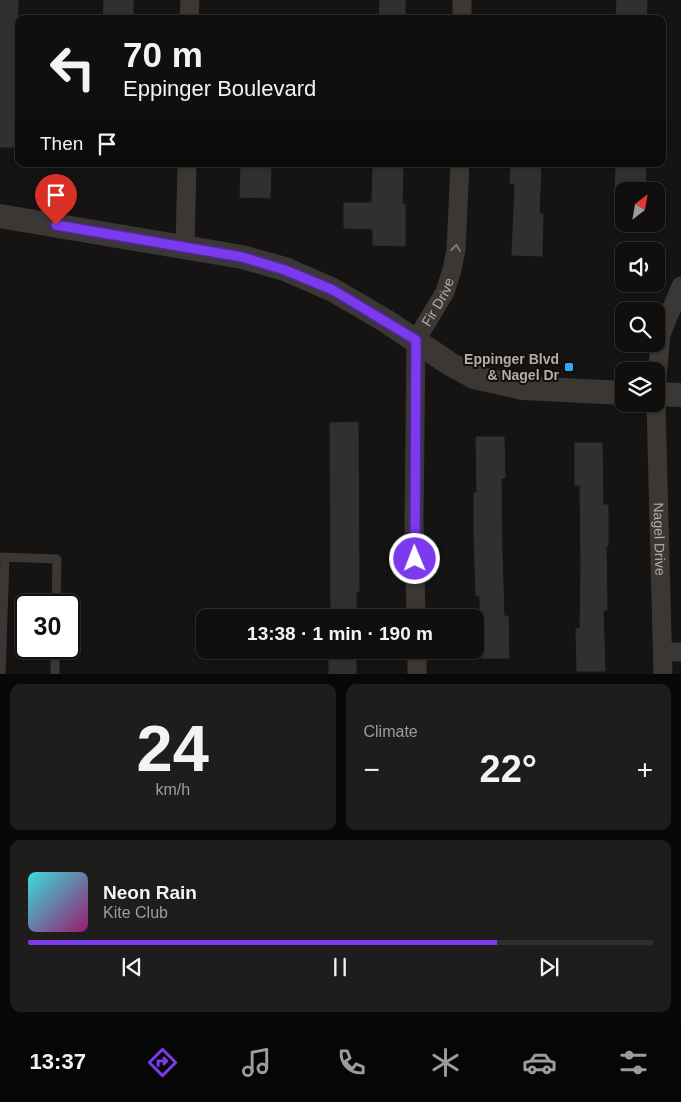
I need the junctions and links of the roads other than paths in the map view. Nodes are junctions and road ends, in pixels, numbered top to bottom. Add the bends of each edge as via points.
1 (190, 0) edge
2 (462, 0) edge
3 (189, 15) edge
4 (462, 15) edge
5 (187, 167) edge
6 (460, 167) edge
7 (0, 216) edge
8 (185, 247) junction
9 (681, 286) edge
10 (416, 340) junction
11 (658, 362) edge
12 (615, 393) edge
13 (665, 394) edge
14 (681, 395) edge
15 (657, 412) edge
16 (3, 557) edge
17 (56, 594) edge
18 (416, 609) edge
19 (672, 652) edge
20 (55, 659) edge
21 (417, 659) edge
22 (1, 674) edge
23 (55, 674) edge
24 (417, 674) edge
25 (663, 674) edge

1 - 3 street
2 - 4 street
5 - 8 street
10 -> 6 street, Fir Drive via 445,292 452,270
7 - 8 street
8 - 10 street via 242,257 285,270 333,290
9 - 11 street via 661,334
10 - 12 street via 474,377 522,388
10 - 18 street, Fir Drive
13 - 14 street
15 - 19 street, Nagel Drive
16 - 17 lane via 57,559
16 - 22 lane
19 - 25 street, Nagel Drive
20 - 23 lane
21 - 24 street

